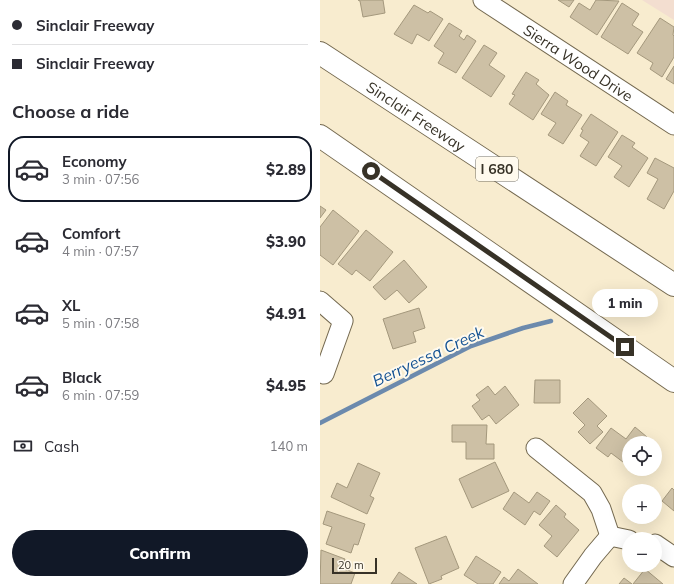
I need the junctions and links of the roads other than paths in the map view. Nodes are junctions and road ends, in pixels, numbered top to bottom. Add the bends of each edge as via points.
1 (483, 0) edge
2 (320, 53) edge
3 (674, 125) edge
4 (320, 136) edge
5 (674, 285) edge
6 (320, 301) edge
7 (650, 365) junction
8 (324, 374) dead end
9 (674, 381) edge
10 (674, 390) edge
11 (536, 448) dead end
12 (610, 536) junction
13 (622, 539) edge
14 (662, 549) edge
15 (674, 557) edge
16 (573, 584) edge

1 - 3 street, Sierra Wood Drive
2 - 5 highway, Sinclair Freeway / I 680
4 - 7 highway
6 - 8 street via 344,321
7 - 9 highway
7 - 10 highway
11 - 12 street via 592,493 601,509
12 - 13 street
12 - 16 street
14 - 15 street

